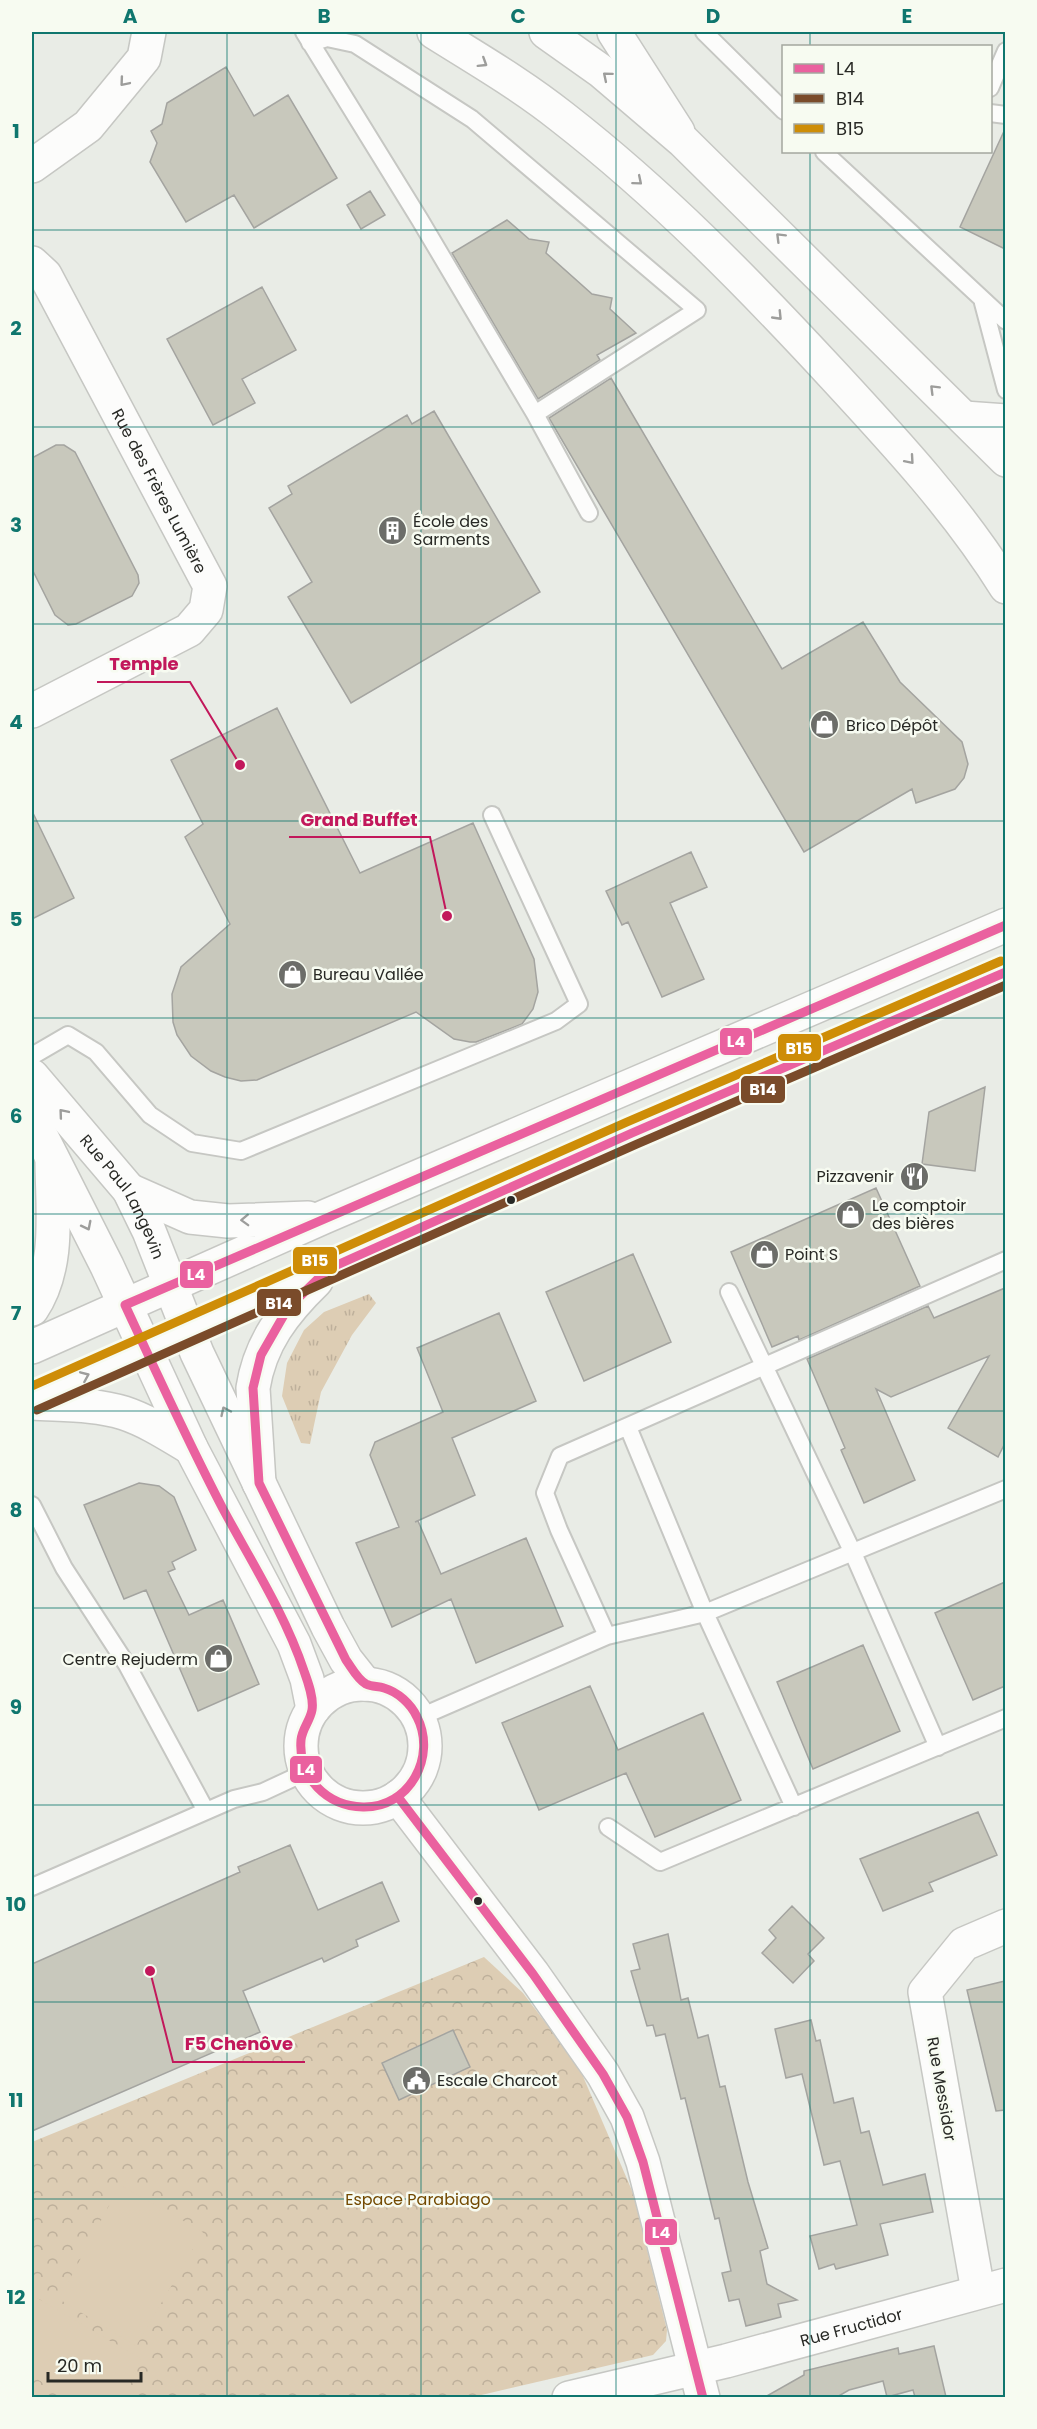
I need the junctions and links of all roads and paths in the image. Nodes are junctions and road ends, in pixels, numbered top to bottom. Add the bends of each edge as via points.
1 (149, 32) edge
2 (434, 32) edge
3 (546, 32) edge
4 (615, 32) edge
5 (704, 32) edge
6 (307, 37) edge
7 (1005, 51) edge
8 (992, 83) edge
9 (782, 110) edge
10 (683, 141) junction
11 (825, 153) edge
12 (32, 166) edge
13 (32, 263) edge
14 (984, 303) junction
15 (1005, 321) edge
16 (1005, 390) edge
17 (535, 414) junction
18 (964, 418) junction
19 (1005, 421) edge
20 (1005, 460) edge
21 (589, 513) dead end
22 (1005, 587) edge
23 (32, 711) edge
24 (492, 815) dead end
25 (1005, 925) edge
26 (1005, 972) edge
27 (32, 1056) edge
28 (32, 1076) edge
29 (32, 1118) edge
30 (52, 1159) junction
31 (129, 1190) junction
32 (324, 1217) junction
33 (1005, 1260) edge
34 (328, 1269) junction
35 (170, 1286) junction
36 (729, 1292) dead end
37 (125, 1305) junction
38 (32, 1309) edge
39 (188, 1331) junction
40 (32, 1347) edge
41 (145, 1350) junction
42 (764, 1366) junction
43 (32, 1399) edge
44 (32, 1404) edge
45 (627, 1428) junction
46 (190, 1448) junction
47 (259, 1483) junction
48 (1005, 1489) edge
49 (32, 1505) edge
50 (853, 1553) junction
51 (705, 1613) junction
52 (607, 1636) junction
53 (365, 1684) junction
54 (313, 1709) junction
55 (418, 1718) junction
56 (1005, 1718) edge
57 (938, 1747) junction
58 (306, 1772) junction
59 (398, 1797) junction
60 (794, 1807) junction
61 (206, 1811) junction
62 (608, 1827) dead end
63 (32, 1887) edge
64 (1005, 1926) edge
65 (992, 2288) edge
66 (700, 2383) edge
67 (569, 2397) edge

1 -> 12 main road via 144,58 88,126
2 -> 22 main road via 561,116 724,261 884,430 947,503
10 -> 3 main road via 601,71
4 - 10 main road
5 - 9 lane
6 - 17 lane
6 - 17 lane via 355,44 472,119 697,310
7 - 8 lane
18 -> 10 main road
11 - 14 lane
13 - 23 main road, Rue des Frères Lumière via 45,275 210,586 206,610 189,630
14 - 15 lane
14 - 16 lane
17 - 21 lane
18 - 19 main road
18 - 20 main road
24 - 27 lane via 579,1004 556,1021 241,1151 192,1143 150,1115 96,1052 68,1035
25 - 32 main road
26 - 34 main road
31 -> 28 main road, Rue Paul Langevin
29 - 30 main road
30 -> 37 main road
30 - 38 main road via 53,1249
32 -> 31 main road via 228,1221 190,1217
31 - 35 main road, Rue Paul Langevin
32 - 35 main road
33 - 42 lane
34 - 39 main road
34 - 47 main road via 288,1308 261,1354 253,1388
35 - 37 main road
35 - 39 main road, Rue Paul Langevin
36 - 42 lane
37 - 40 main road
37 - 41 main road
39 - 41 main road
47 -> 39 main road, Rue Paul Langevin
43 -> 41 main road
41 - 46 main road
42 - 45 lane
42 - 50 lane
44 - 46 main road via 96,1407 123,1413
45 - 51 lane
45 - 52 lane via 560,1456 545,1493
46 - 54 main road via 294,1644
47 - 53 main road, Rue Paul Langevin via 328,1627
48 - 50 lane
49 - 61 lane via 64,1568 127,1665
50 - 51 lane
50 - 57 lane
51 - 52 lane
51 - 60 lane
52 - 55 lane
53 - 54 main road via 346,1686 327,1695
53 - 55 main road via 396,1694
54 - 58 main road via 301,1740
55 - 59 main road via 424,1735 420,1770
56 - 57 lane
57 - 60 lane
58 - 59 main road via 326,1796 354,1807 369,1808
58 - 61 lane via 263,1792
59 - 66 main road via 533,1974 603,2074 627,2116 643,2163
60 - 62 lane via 660,1862
61 - 63 lane
64 - 65 main road, Rue Messidor via 964,1944 925,1992
65 - 66 main road, Rue Fructidor
66 - 67 main road, Rue Fructidor

